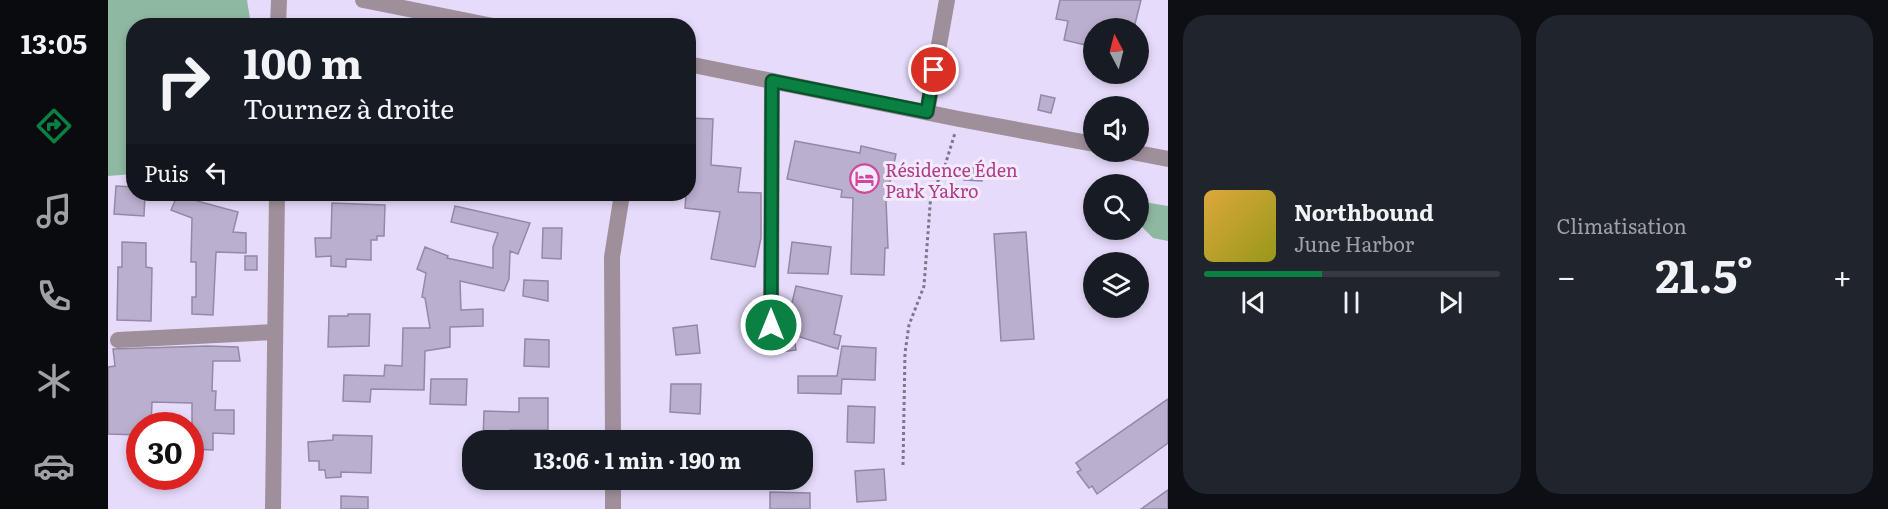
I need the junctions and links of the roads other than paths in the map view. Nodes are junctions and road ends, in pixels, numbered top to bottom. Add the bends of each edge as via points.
1 (279, 0) edge
2 (363, 0) edge
3 (947, 0) edge
4 (278, 18) edge
5 (436, 18) edge
6 (696, 66) edge
7 (772, 81) junction
8 (927, 112) junction
9 (1083, 142) edge
10 (1149, 155) edge
11 (1168, 159) edge
12 (277, 201) edge
13 (621, 201) edge
14 (771, 325) dead end
15 (275, 332) junction
16 (118, 340) dead end
17 (613, 430) edge
18 (613, 490) edge
19 (273, 509) edge
20 (613, 509) edge

1 - 4 street
2 - 5 street
3 - 8 street
6 - 7 street
7 - 8 street
7 - 14 street
8 - 9 street
10 - 11 street
12 - 15 street
13 - 17 street via 612,257
15 - 16 street
15 - 19 street
18 - 20 street

